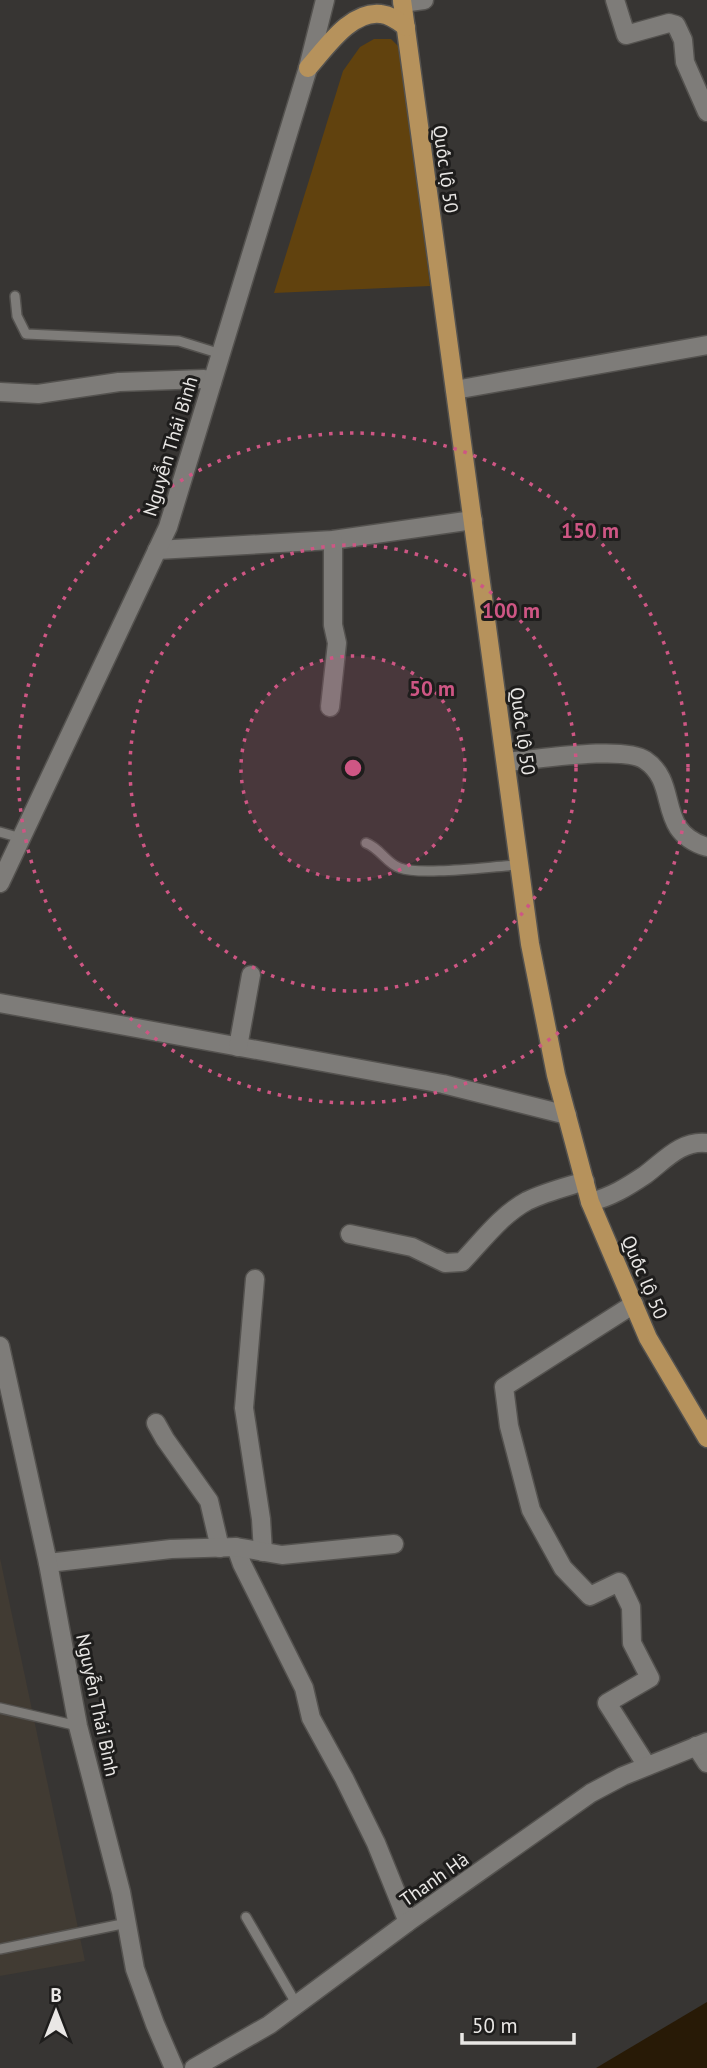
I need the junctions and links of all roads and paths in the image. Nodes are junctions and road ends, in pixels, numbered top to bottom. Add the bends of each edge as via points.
1 (325, 0) edge
2 (424, 0) edge
3 (615, 0) edge
4 (402, 2) edge
5 (406, 27) junction
6 (308, 68) junction
7 (707, 112) edge
8 (15, 296) dead end
9 (707, 345) edge
10 (221, 354) junction
11 (212, 382) junction
12 (455, 390) junction
13 (0, 392) edge
14 (473, 520) junction
15 (333, 540) junction
16 (157, 550) junction
17 (330, 707) dead end
18 (506, 762) junction
19 (0, 832) edge
20 (21, 838) junction
21 (366, 843) dead end
22 (707, 847) edge
23 (520, 865) junction
24 (0, 883) edge
25 (251, 975) dead end
26 (0, 1003) edge
27 (238, 1047) junction
28 (567, 1115) junction
29 (707, 1143) edge
30 (585, 1181) junction
31 (590, 1202) junction
32 (350, 1234) dead end
33 (255, 1279) dead end
34 (634, 1304) junction
35 (0, 1346) edge
36 (156, 1423) dead end
37 (707, 1438) edge
38 (394, 1544) dead end
39 (228, 1547) junction
40 (263, 1552) junction
41 (48, 1563) junction
42 (0, 1708) edge
43 (78, 1726) junction
44 (701, 1744) edge
45 (707, 1763) edge
46 (647, 1766) junction
47 (246, 1917) dead end
48 (408, 1922) junction
49 (127, 1923) junction
50 (0, 1949) edge
51 (297, 2005) junction
52 (174, 2068) edge
53 (194, 2068) edge

1 - 6 street, Nguyễn Thái Bình
2 - 4 street
3 - 7 street via 626,35 676,25 685,62
4 - 5 main road, Quốc lộ 50
5 - 6 main road via 379,13 358,18
5 - 12 main road, Quốc lộ 50
6 - 10 street, Nguyễn Thái Bình
8 - 10 lane via 17,316 26,334 179,341
9 - 12 street
10 - 11 street, Nguyễn Thái Bình
11 - 13 street via 119,382 38,394
11 - 16 street, Nguyễn Thái Bình
12 - 14 main road, Quốc lộ 50
14 - 15 street
14 - 18 main road, Quốc lộ 50
15 - 16 street
15 - 17 street via 337,643
16 - 20 street, Nguyễn Thái Bình
18 - 22 street via 614,753 644,759 661,776 678,830 692,843
18 - 23 main road, Quốc lộ 50
19 - 20 lane
20 - 24 street, Nguyễn Thái Bình
21 - 23 lane via 400,868 419,871
23 - 28 main road, Quốc lộ 50 via 530,944
25 - 27 street
26 - 27 street
27 - 28 street via 443,1084
28 - 30 main road, Quốc lộ 50
29 - 31 street via 677,1149 609,1197
30 - 31 main road, Quốc lộ 50
30 - 32 street via 540,1195 515,1209 463,1262 445,1263 412,1247
31 - 34 main road, Quốc lộ 50
33 - 40 street via 244,1408
34 - 37 main road, Quốc lộ 50 via 648,1338
34 - 46 street via 504,1387 531,1510 563,1568 590,1596 619,1581 631,1607 632,1643 650,1678 607,1703
35 - 41 street, Nguyễn Thái Bình
36 - 39 street via 209,1501
38 - 40 street via 282,1555
39 - 40 street
39 - 41 street
39 - 48 street via 242,1564 304,1688 311,1718 376,1843
41 - 43 street, Nguyễn Thái Bình
42 - 43 lane
43 - 49 street, Nguyễn Thái Bình
44 - 45 street
44 - 46 street, Thanh Hà
46 - 48 street, Thanh Hà via 591,1793
47 - 51 lane
48 - 51 street, Thanh Hà
49 - 50 lane
49 - 52 street, Nguyễn Thái Bình via 135,1969
51 - 53 street, Thanh Hà

